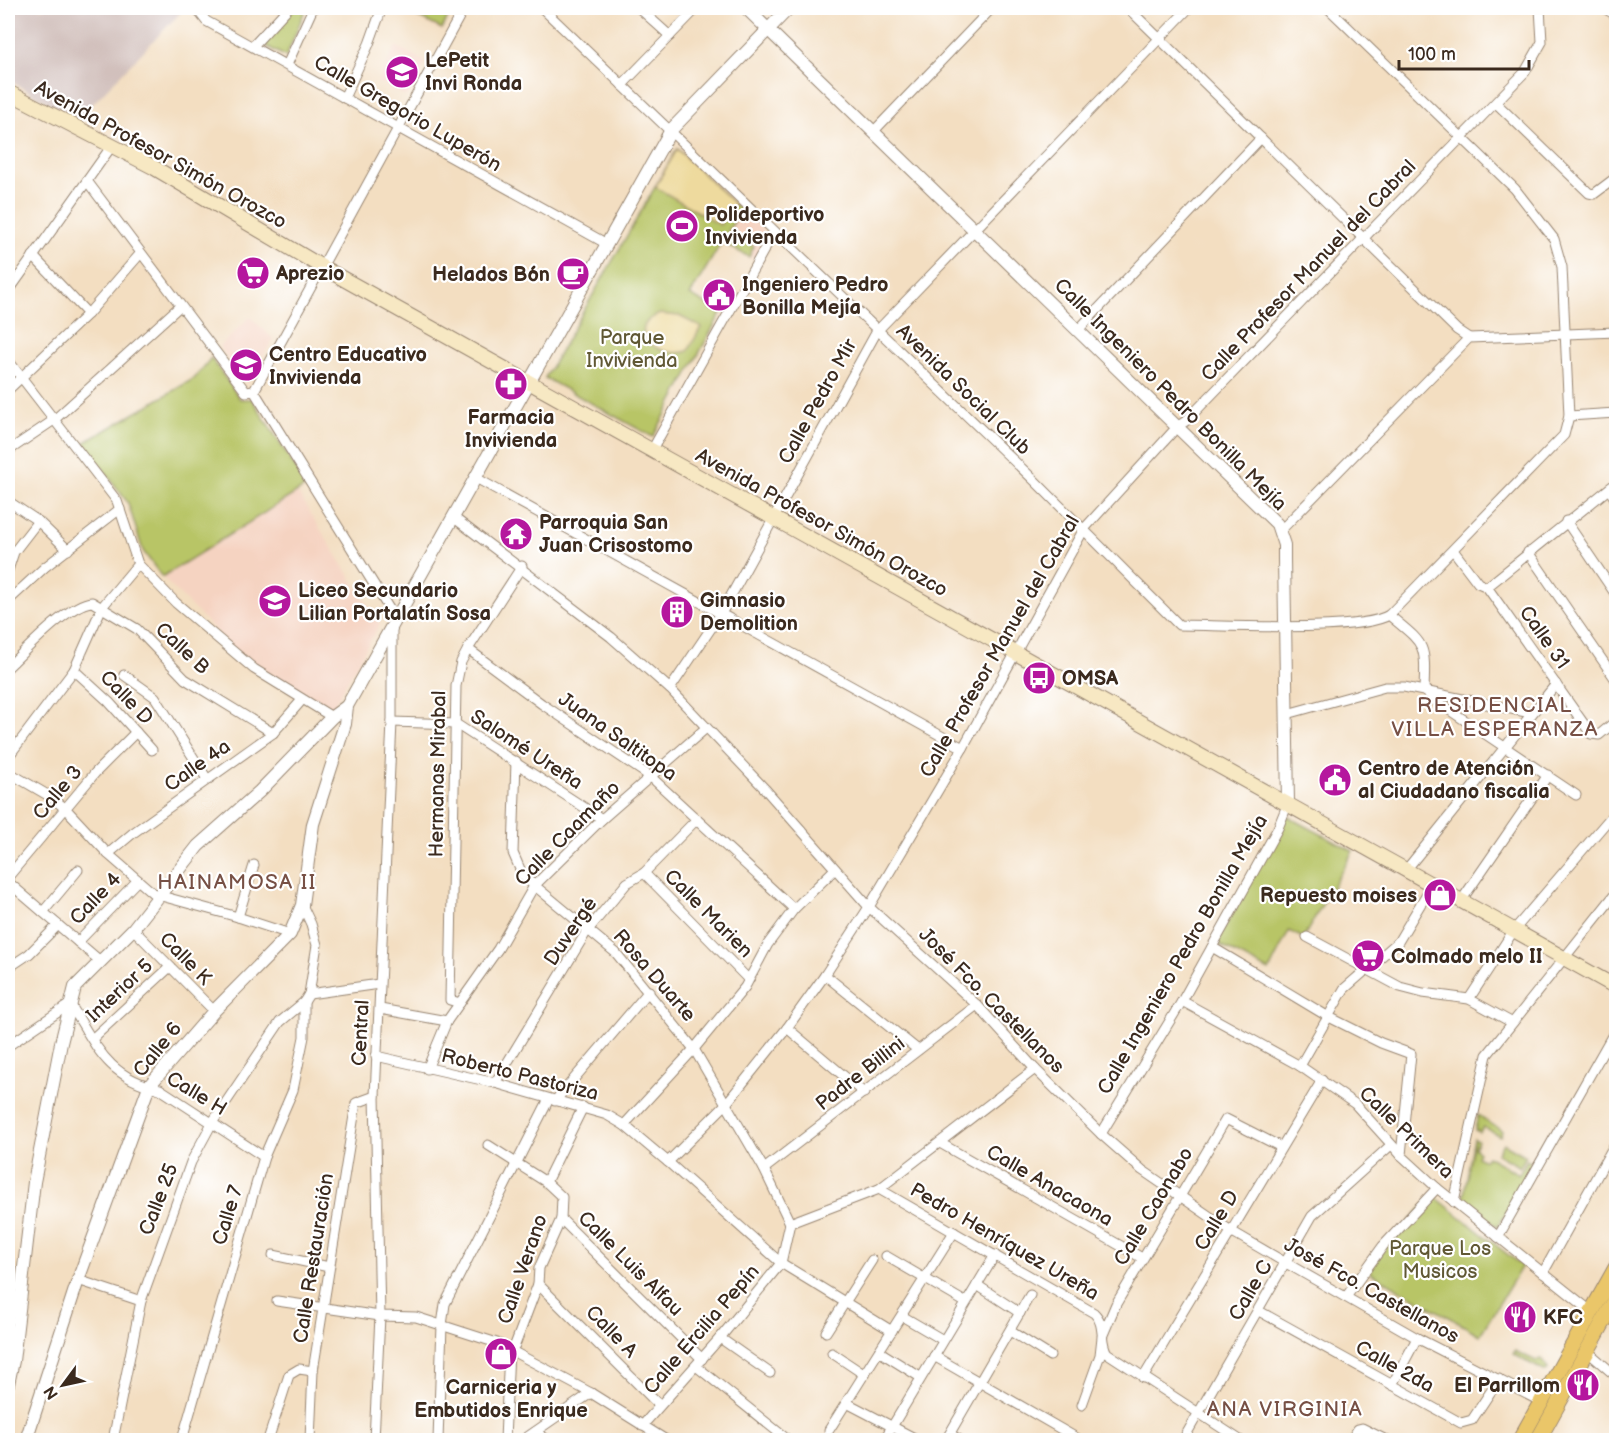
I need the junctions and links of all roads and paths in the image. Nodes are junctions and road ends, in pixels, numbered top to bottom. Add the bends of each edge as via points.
1 (196, 8) edge
2 (288, 8) edge
3 (313, 8) edge
4 (382, 8) edge
5 (464, 8) edge
6 (542, 8) edge
7 (639, 8) edge
8 (698, 8) edge
9 (746, 8) edge
10 (789, 8) edge
11 (992, 8) edge
12 (1128, 8) edge
13 (1189, 8) edge
14 (1328, 8) edge
15 (1531, 8) edge
16 (1540, 8) edge
17 (1604, 8) edge
18 (1617, 15) edge
19 (1541, 18) junction
20 (768, 29) junction
21 (670, 36) junction
22 (1160, 38) junction
23 (254, 46) junction
24 (287, 65) junction
25 (622, 85) junction
26 (8, 92) edge
27 (344, 98) junction
28 (1496, 103) junction
29 (398, 130) junction
30 (671, 130) junction
31 (873, 132) junction
32 (1461, 136) junction
33 (1261, 138) junction
34 (111, 147) junction
35 (1616, 180) edge
36 (87, 181) junction
37 (976, 230) junction
38 (774, 232) junction
39 (1364, 240) junction
40 (607, 244) junction
41 (140, 254) junction
42 (33, 256) junction
43 (322, 267) junction
44 (8, 292) edge
45 (180, 306) junction
46 (88, 314) junction
47 (1079, 329) junction
48 (877, 331) junction
49 (1617, 332) edge
50 (1568, 334) junction
51 (1469, 338) junction
52 (8, 360) edge
53 (21, 378) junction
54 (529, 382) junction
55 (8, 390) edge
56 (254, 391) junction
57 (1617, 413) edge
58 (1569, 416) junction
59 (54, 420) junction
60 (1178, 426) junction
61 (652, 450) junction
62 (8, 451) edge
63 (476, 478) junction
64 (1613, 486) edge
65 (1617, 500) edge
66 (8, 501) edge
67 (120, 509) junction
68 (773, 516) junction
69 (453, 517) junction
70 (38, 521) junction
71 (1566, 521) junction
72 (1084, 529) junction
73 (1280, 531) junction
74 (68, 550) junction
75 (1453, 550) junction
76 (1528, 552) junction
77 (138, 564) junction
78 (522, 566) junction
79 (8, 570) edge
80 (1487, 587) junction
81 (1617, 595) edge
82 (8, 601) edge
83 (102, 607) junction
84 (722, 612) junction
85 (1389, 615) junction
86 (394, 624) junction
87 (1285, 626) junction
88 (468, 649) junction
89 (1014, 652) junction
90 (8, 667) edge
91 (74, 670) junction
92 (124, 675) dead end
93 (1617, 680) edge
94 (1556, 684) junction
95 (670, 689) junction
96 (1424, 690) junction
97 (302, 699) junction
98 (347, 706) junction
99 (1531, 713) junction
100 (1287, 714) junction
101 (332, 717) junction
102 (1617, 721) edge
103 (392, 722) junction
104 (456, 724) junction
105 (706, 728) junction
106 (136, 732) junction
107 (273, 733) junction
108 (1505, 747) junction
109 (963, 748) junction
110 (152, 750) dead end
111 (8, 753) edge
112 (516, 761) junction
113 (8, 772) edge
114 (1548, 775) junction
115 (651, 777) junction
116 (207, 779) junction
117 (1576, 795) dead end
118 (1288, 803) junction
119 (66, 809) junction
120 (1614, 817) edge
121 (603, 819) junction
122 (697, 819) junction
123 (108, 854) junction
124 (254, 865) dead end
125 (835, 869) junction
126 (78, 870) dead end
127 (1406, 870) junction
128 (644, 873) junction
129 (8, 877) edge
130 (138, 880) junction
131 (8, 882) edge
132 (534, 885) junction
133 (1432, 885) junction
134 (1617, 893) edge
135 (158, 894) junction
136 (1461, 901) junction
137 (302, 905) junction
138 (869, 907) junction
139 (794, 909) junction
140 (43, 912) junction
141 (238, 917) junction
142 (58, 925) junction
143 (133, 929) junction
144 (1514, 930) junction
145 (587, 931) junction
146 (290, 934) junction
147 (1307, 937) dead end
148 (78, 942) junction
149 (1212, 947) junction
150 (1563, 958) junction
151 (100, 961) junction
152 (170, 967) junction
153 (8, 968) edge
154 (1366, 970) junction
155 (825, 975) junction
156 (748, 979) junction
157 (380, 984) junction
158 (1617, 987) edge
159 (649, 991) junction
160 (307, 998) junction
161 (1469, 999) junction
162 (1182, 1001) junction
163 (460, 1003) junction
164 (70, 1004) junction
165 (977, 1005) junction
166 (380, 1009) junction
167 (213, 1011) junction
168 (1327, 1016) junction
169 (447, 1022) junction
170 (1511, 1022) junction
171 (787, 1028) junction
172 (1617, 1029) edge
173 (92, 1040) junction
174 (8, 1046) edge
175 (694, 1049) junction
176 (918, 1050) junction
177 (376, 1056) junction
178 (1300, 1066) junction
179 (427, 1069) junction
180 (1035, 1069) junction
181 (1322, 1080) junction
182 (495, 1083) junction
183 (149, 1086) junction
184 (864, 1093) junction
185 (375, 1096) junction
186 (552, 1100) junction
187 (726, 1104) junction
188 (583, 1107) junction
189 (212, 1123) junction
190 (624, 1125) junction
191 (1101, 1134) junction
192 (1617, 1142) edge
193 (940, 1143) junction
194 (488, 1145) dead end
195 (1391, 1145) junction
196 (1281, 1147) junction
197 (1401, 1155) junction
198 (264, 1157) junction
199 (516, 1161) junction
200 (668, 1162) junction
201 (764, 1169) junction
202 (546, 1182) junction
203 (1437, 1188) junction
204 (879, 1190) junction
205 (1180, 1197) junction
206 (1454, 1202) junction
207 (561, 1219) junction
208 (790, 1223) junction
209 (1231, 1231) junction
210 (954, 1232) junction
211 (1498, 1237) junction
212 (273, 1255) dead end
213 (995, 1255) junction
214 (886, 1257) dead end
215 (1142, 1258) junction
216 (872, 1260) dead end
217 (781, 1263) junction
218 (1286, 1263) junction
219 (329, 1267) junction
220 (1543, 1273) junction
221 (1615, 1276) edge
222 (924, 1277) junction
223 (78, 1280) junction
224 (538, 1284) junction
225 (977, 1285) junction
226 (1030, 1295) dead end
227 (1346, 1297) junction
228 (1617, 1299) edge
229 (276, 1300) dead end
230 (141, 1301) junction
231 (845, 1302) junction
232 (965, 1302) junction
233 (322, 1308) junction
234 (1259, 1311) junction
235 (1592, 1312) junction
236 (1020, 1313) junction
237 (380, 1316) junction
238 (902, 1316) junction
239 (442, 1325) junction
240 (892, 1331) junction
241 (1010, 1331) junction
242 (826, 1332) dead end
243 (1102, 1336) junction
244 (720, 1338) junction
245 (1417, 1338) junction
246 (943, 1340) junction
247 (508, 1350) junction
248 (1587, 1351) junction
249 (880, 1352) junction
250 (832, 1353) dead end
251 (934, 1356) junction
252 (1050, 1356) dead end
253 (10, 1360) edge
254 (699, 1362) junction
255 (313, 1371) junction
256 (770, 1373) dead end
257 (865, 1375) junction
258 (1617, 1376) edge
259 (920, 1377) junction
260 (1143, 1378) junction
261 (1499, 1379) junction
262 (8, 1384) edge
263 (980, 1384) junction
264 (1392, 1385) junction
265 (591, 1393) junction
266 (1542, 1402) junction
267 (847, 1404) junction
268 (659, 1405) junction
269 (1083, 1405) dead end
270 (1198, 1415) junction
271 (642, 1426) junction
272 (892, 1427) junction
273 (829, 1430) dead end
274 (535, 1432) junction
275 (8, 1437) edge
276 (948, 1437) edge
277 (14, 1440) edge
278 (26, 1440) edge
279 (113, 1440) edge
280 (182, 1440) edge
281 (268, 1440) edge
282 (310, 1440) edge
283 (374, 1440) edge
284 (438, 1440) edge
285 (505, 1440) edge
286 (524, 1440) edge
287 (548, 1440) edge
288 (666, 1440) edge
289 (788, 1440) edge
290 (884, 1440) edge
291 (918, 1440) edge
292 (960, 1440) edge
293 (1080, 1440) edge
294 (1183, 1440) edge
295 (1240, 1440) edge
296 (1352, 1440) edge
297 (1386, 1440) edge
298 (1520, 1440) edge
299 (1538, 1440) edge

1 - 23 street, Calle Gregorio Luperón via 206,21
2 - 23 street
3 - 24 street
4 - 27 street
5 - 29 street
6 - 25 street, Avenida Social Club
7 - 21 street
8 - 21 street
9 - 20 street, Calle Ingeniero Pedro Bonilla Mejía
10 - 20 street
11 - 31 street
12 - 22 street
13 - 22 street, Calle Pedro Mir
14 - 32 street
15 - 19 street
16 - 19 street, Calle Profesor Manuel del Cabral
17 - 18 street
19 - 28 street, Calle Profesor Manuel del Cabral via 1542,42 1536,57
20 - 30 street
20 - 31 street, Calle Ingeniero Pedro Bonilla Mejía
21 - 25 street
22 - 33 street
22 - 37 street, Calle Pedro Mir
23 - 24 street, Calle Gregorio Luperón
24 - 27 street, Calle Gregorio Luperón
25 - 30 street, Avenida Social Club
26 - 34 main road, Avenida Profesor Simón Orozco
27 - 29 street, Calle Gregorio Luperón
28 - 32 street, Calle Profesor Manuel del Cabral
28 - 35 street via 1589,193 1594,194
29 - 40 street, Calle Gregorio Luperón
29 - 43 street
30 - 38 street, Avenida Social Club
30 - 40 street
31 - 37 street, Calle Ingeniero Pedro Bonilla Mejía
32 - 39 street, Calle Profesor Manuel del Cabral
32 - 50 street via 1515,189 1554,239 1562,267
33 - 39 street
33 - 47 street
34 - 36 street
34 - 43 main road, Avenida Profesor Simón Orozco via 153,167
36 - 41 street
36 - 42 street
37 - 47 street, Calle Ingeniero Pedro Bonilla Mejía
37 - 48 street, Calle Pedro Mir
38 - 48 street, Avenida Social Club
38 - 61 street
39 - 51 street
39 - 60 street, Calle Profesor Manuel del Cabral
40 - 54 street
41 - 45 street
41 - 46 street
42 - 44 street
42 - 46 street
43 - 54 main road, Avenida Profesor Simón Orozco
43 - 56 street
45 - 56 street via 246,392
45 - 59 street
46 - 53 street
47 - 60 street, Calle Ingeniero Pedro Bonilla Mejía
48 - 68 street, Calle Pedro Mir
48 - 72 street, Avenida Social Club
49 - 50 street
50 - 51 street
50 - 58 street
51 - 73 street
52 - 53 street
53 - 55 street
53 - 59 street
54 - 61 main road, Avenida Profesor Simón Orozco
54 - 63 street
56 - 86 street
57 - 58 street
58 - 75 street via 1564,435
59 - 62 street
59 - 67 street
60 - 72 street, Calle Profesor Manuel del Cabral
60 - 73 street, Calle Ingeniero Pedro Bonilla Mejía via 1264,509
61 - 68 main road, Avenida Profesor Simón Orozco
63 - 69 street
63 - 84 street
64 - 65 street
64 - 71 street
66 - 70 street
67 - 74 street
67 - 77 street
68 - 84 street, Calle Pedro Mir
68 - 89 main road, Avenida Profesor Simón Orozco
69 - 78 street, José Fco. Castellanos
69 - 86 street
70 - 74 street
70 - 79 street via 14,552
71 - 76 street
71 - 81 street
72 - 87 street, Avenida Social Club via 1179,625
72 - 89 street, Calle Profesor Manuel del Cabral
73 - 87 street, Calle Ingeniero Pedro Bonilla Mejía
74 - 82 street
75 - 80 street, Calle 31 via 1478,583
75 - 85 street
76 - 80 street
76 - 93 street
77 - 83 street
77 - 97 street via 176,603 254,669
78 - 88 street, Hermanas Mirabal
78 - 95 street, José Fco. Castellanos
80 - 94 street, Calle 31
83 - 90 street via 92,602 76,608
83 - 91 street
83 - 107 street, Calle B via 136,629 185,679
84 - 95 street, Calle Pedro Mir
84 - 109 street
85 - 87 street, Avenida Social Club via 1370,623
85 - 96 street via 1423,645
86 - 98 street
86 - 103 street, Central
87 - 100 street, Calle Ingeniero Pedro Bonilla Mejía
88 - 104 street, Hermanas Mirabal via 456,686
88 - 115 street, Juana Saltitopa
89 - 109 street, Calle Profesor Manuel del Cabral
89 - 118 main road, Avenida Profesor Simón Orozco
91 - 106 street, Calle D
91 - 111 street
92 - 116 street via 155,697
94 - 99 street
94 - 102 street, Calle 31 via 1595,736
95 - 105 street, José Fco. Castellanos
96 - 99 street
96 - 100 street via 1386,687
96 - 108 street
97 - 101 street
97 - 107 street, Calle 4a
98 - 101 street
98 - 137 street, Calle 6 via 345,724 313,824
99 - 108 street
100 - 118 street, Calle Ingeniero Pedro Bonilla Mejía
101 - 135 street via 260,791 198,846
103 - 104 street, Salomé Ureña
103 - 157 street, Central
104 - 112 street, Salomé Ureña
104 - 163 street, Hermanas Mirabal via 450,1000
105 - 115 street, Calle Caamaño
105 - 125 street, José Fco. Castellanos
106 - 110 street, Calle D
106 - 119 street, Calle 3
107 - 116 street, Calle 4a
108 - 114 street
108 - 127 street
109 - 138 street, Calle Profesor Manuel del Cabral
112 - 121 street, Salomé Ureña
112 - 132 street, Rosa Duarte via 513,853 523,876
113 - 119 street
114 - 117 street
114 - 136 street
115 - 121 street, Calle Caamaño
115 - 122 street, Juana Saltitopa
116 - 123 street, Calle 4a
118 - 127 main road, Avenida Profesor Simón Orozco
118 - 149 street, Calle Ingeniero Pedro Bonilla Mejía
119 - 123 street
119 - 129 street, Calle 3
120 - 144 street
121 - 132 street, Calle Caamaño
122 - 128 street, Duvergé
122 - 139 street, Juana Saltitopa
123 - 130 street
124 - 141 street
125 - 138 street, José Fco. Castellanos
125 - 139 street
126 - 140 street
127 - 133 main road, Avenida Profesor Simón Orozco
128 - 145 street, Duvergé via 627,883
128 - 156 street, Calle Marien
130 - 135 street
130 - 148 street, Calle 4
131 - 140 street
132 - 145 street, Rosa Duarte
132 - 163 street, Calle Caamaño via 498,950
133 - 136 main road, Avenida Profesor Simón Orozco
133 - 154 street via 1398,942
134 - 150 street
135 - 141 street
135 - 143 street
136 - 144 main road, Avenida Profesor Simón Orozco
137 - 146 street, Calle 6
137 - 160 street, Calle 7 via 317,945
138 - 155 street, Calle Profesor Manuel del Cabral
138 - 165 street, José Fco. Castellanos
139 - 156 street
140 - 142 street
141 - 146 street
142 - 148 street
142 - 153 street via 29,954
143 - 151 street
143 - 152 street, Calle K
144 - 150 main road, Avenida Profesor Simón Orozco
144 - 161 street
145 - 159 street, Rosa Duarte via 615,953
145 - 182 street, Duvergé
146 - 167 street, Calle 6
147 - 154 street
148 - 151 street
149 - 162 street, Calle Ingeniero Pedro Bonilla Mejía
149 - 168 street
150 - 158 main road, Avenida Profesor Simón Orozco
150 - 170 street
151 - 164 street via 75,987
152 - 167 street, Calle K
152 - 173 street, Interior 5
154 - 161 street via 1411,991
154 - 168 street via 1344,989
155 - 171 street, Calle Profesor Manuel del Cabral
155 - 176 street
156 - 175 street
157 - 160 street
157 - 166 street, Central
159 - 175 street, Rosa Duarte
159 - 186 street
160 - 189 street, Calle 25 via 280,1022
160 - 198 street, Calle 7 via 303,1045 293,1090
161 - 170 street
162 - 178 street, Calle Primera
162 - 191 street, Calle Ingeniero Pedro Bonilla Mejía
163 - 169 street, Calle Caamaño
164 - 173 street, Calle H
164 - 174 street
164 - 253 street via 34,1182
165 - 176 street, Padre Billini
165 - 180 street, José Fco. Castellanos
166 - 169 street
166 - 177 street, Central
167 - 183 street, Calle 6
168 - 178 street
168 - 197 street via 1411,1054
169 - 179 street, Calle Caamaño
170 - 206 street via 1487,1055
171 - 184 street
171 - 187 street, Calle Profesor Manuel del Cabral
172 - 211 street
173 - 183 street, Calle H via 97,1052 113,1068
175 - 187 street, Rosa Duarte
175 - 190 street
176 - 184 street, Padre Billini
177 - 179 street, Roberto Pastoriza
177 - 185 street, Central
178 - 181 street, Calle Primera
179 - 182 street, Roberto Pastoriza
180 - 191 street, José Fco. Castellanos
180 - 193 street
181 - 195 street, Calle Primera via 1355,1104
181 - 196 street, Calle D
182 - 186 street, Roberto Pastoriza
183 - 189 street, Calle H
183 - 223 street, Calle 6
184 - 201 street, Padre Billini
185 - 219 street, Calle Restauración via 356,1103
185 - 237 street, Central
186 - 188 street, Roberto Pastoriza
186 - 199 street
187 - 200 street, Calle Profesor Manuel del Cabral
187 - 201 street, Rosa Duarte
188 - 190 street, Roberto Pastoriza
188 - 202 street
189 - 198 street, Calle H
189 - 230 street, Calle 25 via 191,1162
190 - 200 street, Roberto Pastoriza
191 - 205 street, José Fco. Castellanos
192 - 220 street
193 - 204 street
193 - 215 street, Calle Anacaona
194 - 199 street, Calle Verano
195 - 197 street, Calle Primera
195 - 218 street, Calle C via 1312,1216
196 - 205 street, Calle Caonabo via 1227,1119
196 - 209 street, Calle D
197 - 203 street, Calle Primera
198 - 280 street, Calle 7
199 - 202 street, Calle Verano
199 - 239 street via 445,1304
200 - 217 street, Roberto Pastoriza
201 - 208 street, Rosa Duarte
202 - 207 street, Calle Verano via 562,1196
203 - 206 street, Calle Primera
203 - 227 street via 1383,1246
204 - 208 street
204 - 210 street, Pedro Henríquez Ureña
205 - 209 street, José Fco. Castellanos
205 - 215 street, Calle Caonabo
206 - 211 street, Calle Primera
207 - 224 street, Calle Verano via 539,1268
207 - 254 street, Calle Luis Alfau
208 - 217 street, Calle Ercilia Pepín
209 - 218 street, José Fco. Castellanos
209 - 260 street, Calle D
210 - 213 street, Pedro Henríquez Ureña
210 - 222 street
211 - 220 street, Calle Primera
212 - 219 street
213 - 225 street
213 - 243 street, Pedro Henríquez Ureña via 1095,1313
214 - 222 street
215 - 243 street, Calle Caonabo
216 - 231 street
217 - 231 street, Roberto Pastoriza
217 - 244 street, Calle Ercilia Pepín
218 - 227 street, José Fco. Castellanos
218 - 234 street, Calle C
219 - 233 street, Calle Restauración
220 - 235 street, Calle Primera
221 - 235 main road
222 - 232 street
222 - 238 street
223 - 230 street
223 - 278 street, Calle 6
224 - 247 street, Calle Verano via 515,1345
224 - 268 street, Calle A
225 - 232 street
225 - 236 street
226 - 236 street
227 - 245 street, José Fco. Castellanos
228 - 248 main road
229 - 233 street
230 - 279 street, Calle 25
231 - 240 street, Roberto Pastoriza
231 - 242 street
232 - 246 street
233 - 237 street
233 - 255 street, Calle Restauración
234 - 264 street, Calle 2da
234 - 270 street, Calle C
235 - 266 main road
236 - 241 street
237 - 239 street via 417,1317
237 - 283 street, Central
238 - 240 street
238 - 246 street
239 - 247 street
239 - 284 street
240 - 249 street
241 - 252 street
241 - 263 street
243 - 260 street, Pedro Henríquez Ureña via 1106,1352
243 - 269 street, Calle Caonabo via 1100,1355
244 - 254 street, Calle Ercilia Pepín
244 - 256 street
245 - 261 street, José Fco. Castellanos
245 - 264 street
246 - 251 street
247 - 265 street
247 - 285 street, Calle Verano
248 - 258 street
248 - 299 main road
249 - 257 street
249 - 259 street
250 - 257 street
251 - 259 street
251 - 263 street
253 - 262 street
254 - 268 street, Calle Ercilia Pepín
254 - 289 street, Calle Luis Alfau
255 - 281 street via 299,1369 289,1375
255 - 282 street, Calle Restauración
257 - 267 street
259 - 272 street
260 - 270 street, Pedro Henríquez Ureña
261 - 264 street, Calle 2da via 1466,1424
261 - 266 street, José Fco. Castellanos
263 - 276 street
263 - 293 street
265 - 271 street
265 - 274 street
266 - 298 main road
267 - 272 street
267 - 273 street
268 - 271 street, Calle Ercilia Pepín
270 - 294 street, Calle C
270 - 295 street, Pedro Henríquez Ureña
271 - 288 street
272 - 290 street
272 - 291 street
274 - 286 street
274 - 287 street
275 - 277 street
276 - 292 street
296 - 297 street via 1362,1428

